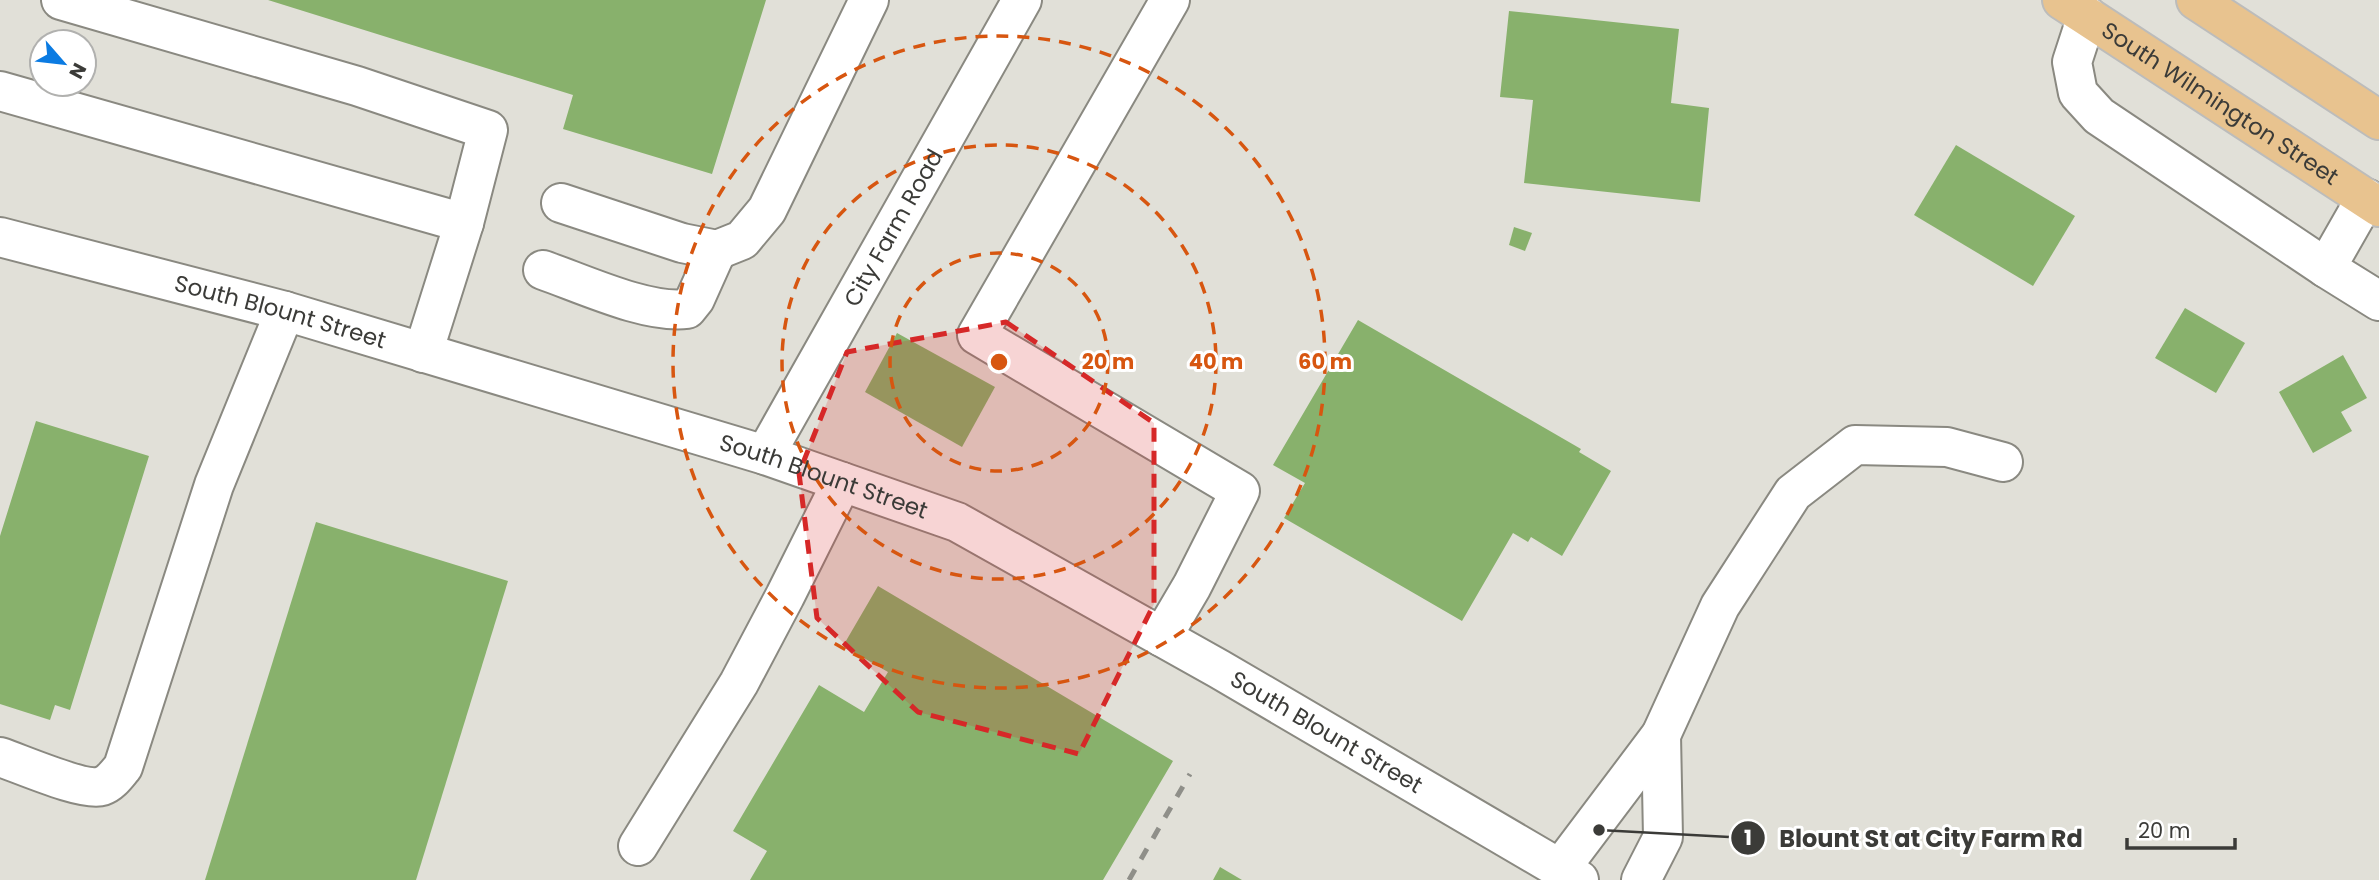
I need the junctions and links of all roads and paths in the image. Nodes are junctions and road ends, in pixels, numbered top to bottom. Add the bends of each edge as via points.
1 (61, 0) edge
2 (869, 0) edge
3 (1022, 0) edge
4 (1170, 0) edge
5 (2196, 0) edge
6 (2075, 8) edge
7 (0, 91) edge
8 (2379, 120) edge
9 (561, 203) dead end
10 (2372, 203) edge
11 (464, 223) junction
12 (0, 237) edge
13 (717, 250) junction
14 (2326, 268) junction
15 (544, 270) dead end
16 (2379, 301) edge
17 (285, 311) junction
18 (423, 352) junction
19 (765, 455) junction
20 (2003, 462) dead end
21 (842, 482) junction
22 (1162, 637) junction
23 (1661, 735) junction
24 (0, 757) edge
25 (638, 846) dead end
26 (1569, 875) edge
27 (1641, 880) edge

1 - 11 street via 357,86 488,130
2 - 13 street via 767,210 742,240
3 - 19 street, City Farm Road
4 - 22 street via 977,335 1240,491
5 - 8 main road
6 - 10 main road, South Wilmington Street
6 - 14 street via 2072,62 2078,93 2099,116
7 - 11 street
9 - 13 street
10 - 14 street
11 - 18 street
12 - 17 street, South Blount Street
13 - 15 street via 687,309 653,308
14 - 16 street
17 - 18 street, South Blount Street
17 - 24 street via 214,485 123,767 103,786 88,787
18 - 19 street, South Blount Street
19 - 21 street, South Blount Street
20 - 23 street via 1947,447 1855,445 1793,493 1720,606
21 - 22 street, South Blount Street via 957,522
21 - 25 street via 738,683
22 - 26 street, South Blount Street
23 - 26 street
23 - 27 street via 1663,837

